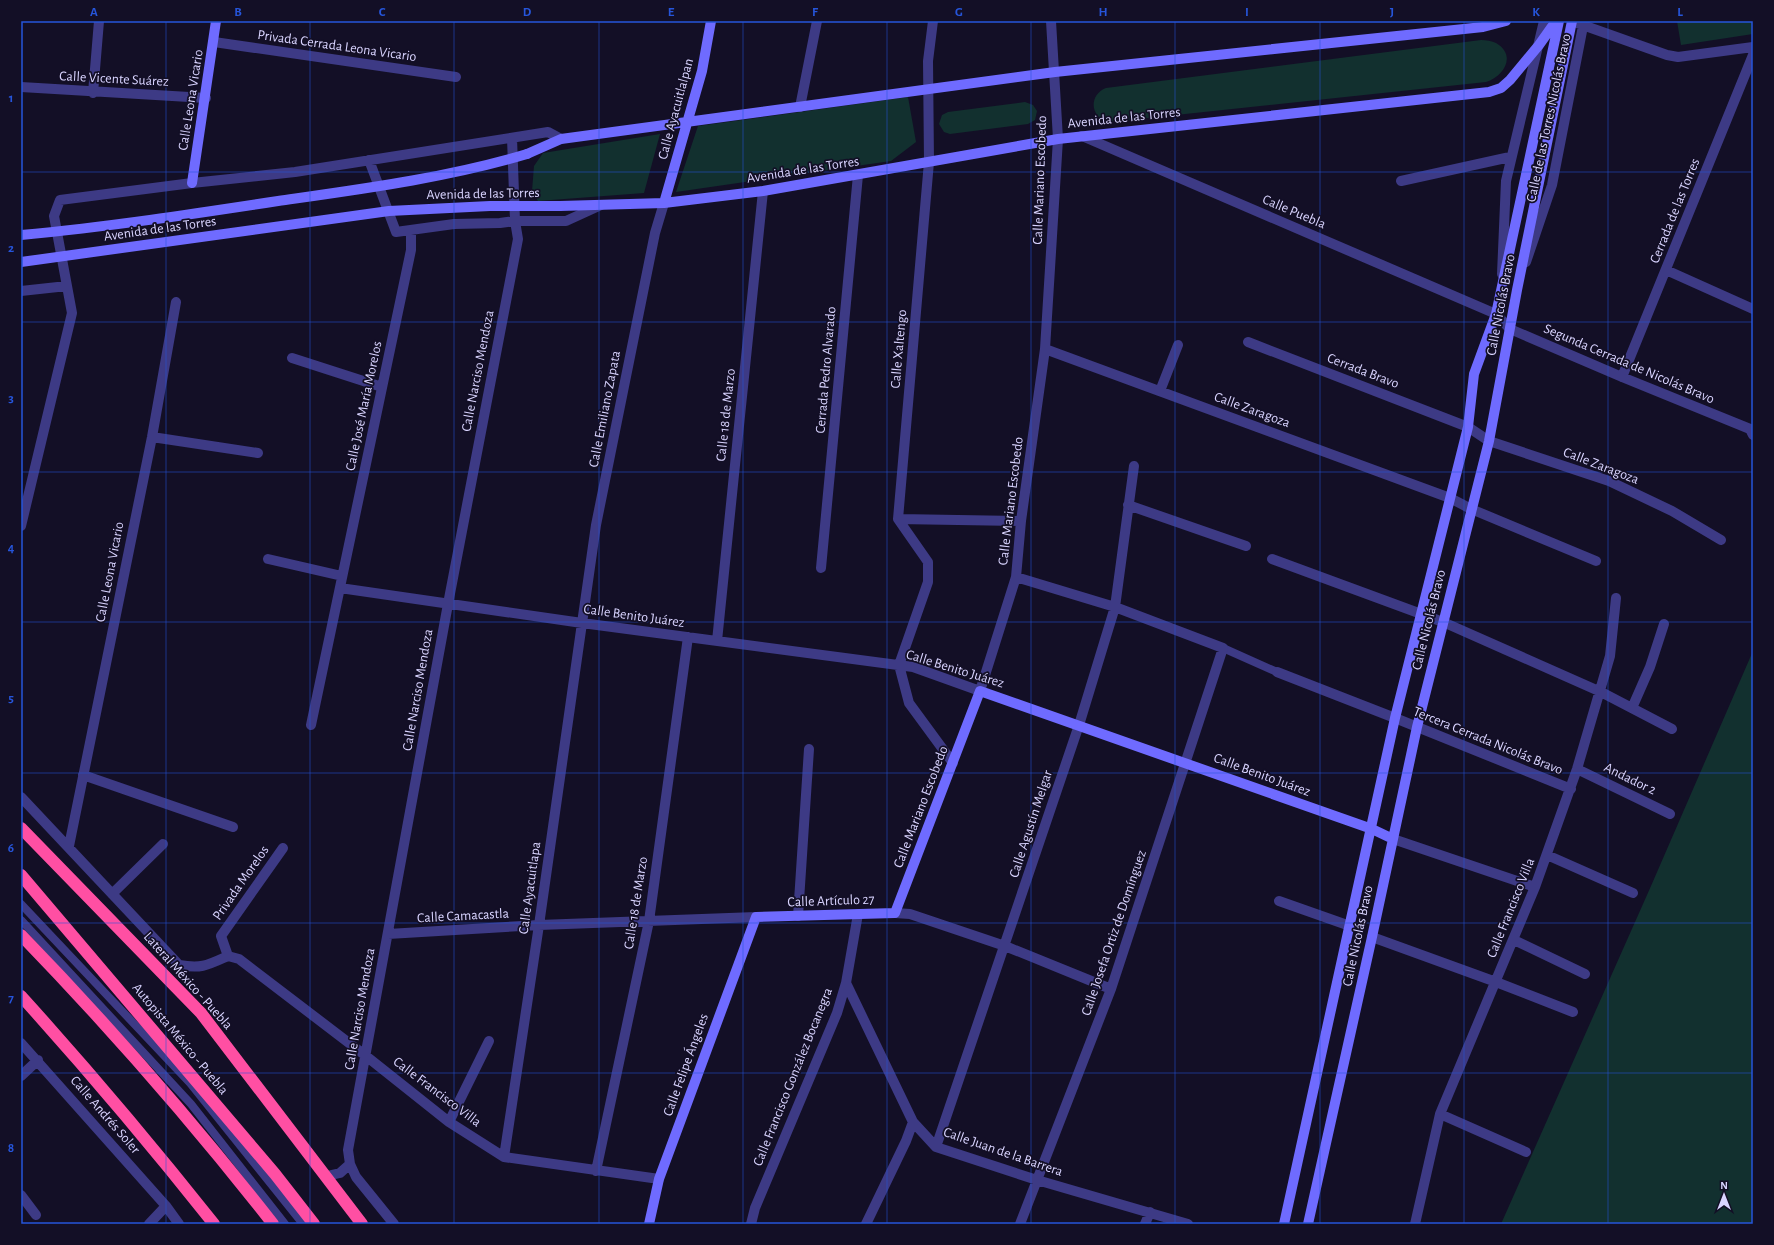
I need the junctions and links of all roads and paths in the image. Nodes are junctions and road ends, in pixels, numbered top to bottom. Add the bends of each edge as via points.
1 (98, 21) edge
2 (216, 21) edge
3 (711, 21) edge
4 (817, 21) edge
5 (933, 21) edge
6 (1051, 21) edge
7 (1506, 21) edge
8 (1544, 21) edge
9 (1558, 21) edge
10 (1572, 21) edge
11 (1584, 23) edge
12 (1479, 24) edge
13 (214, 42) junction
14 (1539, 45) junction
15 (1753, 47) edge
16 (1753, 55) edge
17 (1055, 72) junction
18 (456, 77) dead end
19 (21, 87) edge
20 (928, 90) junction
21 (93, 93) junction
22 (206, 98) junction
23 (800, 107) junction
24 (687, 122) junction
25 (1082, 136) junction
26 (512, 138) junction
27 (561, 139) junction
28 (1058, 139) junction
29 (1510, 157) junction
30 (369, 160) junction
31 (930, 162) junction
32 (858, 175) junction
33 (1402, 181) dead end
34 (192, 183) junction
35 (763, 192) junction
36 (664, 203) junction
37 (601, 205) junction
38 (515, 221) junction
39 (411, 230) junction
40 (21, 235) edge
41 (21, 262) edge
42 (1666, 270) junction
43 (67, 286) junction
44 (1501, 290) junction
45 (1517, 290) junction
46 (21, 291) edge
47 (176, 302) dead end
48 (1753, 309) edge
49 (1496, 314) junction
50 (1510, 329) junction
51 (1248, 342) dead end
52 (1178, 345) dead end
53 (1045, 349) junction
54 (292, 358) dead end
55 (1622, 377) junction
56 (382, 387) junction
57 (1160, 391) junction
58 (1468, 427) junction
59 (1752, 429) edge
60 (152, 437) junction
61 (1489, 441) junction
62 (258, 453) dead end
63 (1134, 466) dead end
64 (1450, 498) junction
65 (1128, 505) junction
66 (1471, 509) junction
67 (898, 519) junction
68 (1021, 521) junction
69 (21, 526) edge
70 (1721, 540) dead end
71 (1246, 546) dead end
72 (268, 559) dead end
73 (1272, 559) dead end
74 (1596, 561) dead end
75 (821, 568) dead end
76 (342, 576) junction
77 (1016, 577) junction
78 (340, 588) junction
79 (1616, 598) dead end
80 (448, 604) junction
81 (1115, 607) junction
82 (1421, 613) junction
83 (1443, 622) junction
84 (582, 623) junction
85 (1664, 624) dead end
86 (688, 637) junction
87 (716, 641) junction
88 (1223, 648) junction
89 (899, 666) junction
90 (1278, 672) joint
91 (980, 691) junction
92 (1601, 692) junction
93 (1632, 708) junction
94 (1395, 718) junction
95 (311, 725) dead end
96 (1078, 725) junction
97 (1417, 727) junction
98 (1672, 728) dead end
99 (809, 749) dead end
100 (1185, 762) junction
101 (953, 763) junction
102 (1578, 769) junction
103 (83, 775) junction
104 (1571, 789) junction
105 (21, 797) edge
106 (1670, 814) dead end
107 (233, 827) dead end
108 (21, 828) edge
109 (1372, 829) junction
110 (1393, 839) junction
111 (163, 844) dead end
112 (68, 846) junction
113 (283, 848) dead end
114 (1546, 856) junction
115 (21, 875) edge
116 (1535, 887) junction
117 (1633, 893) dead end
118 (112, 894) junction
119 (1279, 902) dead end
120 (21, 904) edge
121 (895, 913) junction
122 (858, 914) junction
123 (798, 916) junction
124 (756, 917) junction
125 (21, 920) edge
126 (649, 921) junction
127 (539, 925) junction
128 (1350, 926) junction
129 (388, 934) junction
130 (21, 935) edge
131 (1372, 937) junction
132 (1514, 940) junction
133 (1005, 946) junction
134 (228, 956) junction
135 (1585, 974) dead end
136 (1496, 982) junction
137 (846, 983) junction
138 (1111, 989) junction
139 (21, 996) edge
140 (1573, 1012) dead end
141 (489, 1041) dead end
142 (21, 1043) edge
143 (366, 1056) junction
144 (38, 1060) junction
145 (21, 1076) edge
146 (1440, 1114) junction
147 (449, 1122) junction
148 (913, 1122) junction
149 (936, 1147) junction
150 (1526, 1152) dead end
151 (504, 1157) junction
152 (350, 1164) junction
153 (596, 1171) junction
154 (327, 1176) junction
155 (659, 1179) junction
156 (1037, 1180) junction
157 (21, 1195) edge
158 (166, 1206) junction
159 (1150, 1212) junction
160 (36, 1215) dead end
161 (149, 1224) edge
162 (179, 1224) edge
163 (214, 1224) edge
164 (273, 1224) edge
165 (285, 1224) edge
166 (302, 1224) edge
167 (314, 1224) edge
168 (362, 1224) edge
169 (394, 1224) edge
170 (649, 1224) edge
171 (751, 1224) edge
172 (867, 1224) edge
173 (1020, 1224) edge
174 (1145, 1224) edge
175 (1188, 1224) edge
176 (1284, 1224) edge
177 (1308, 1224) edge
178 (1415, 1224) edge

1 - 21 street
2 - 13 main road, Calle Leona Vicario
3 - 24 main road, Calle Ayacuitlalpan via 702,71
4 - 23 street
5 - 20 street, Calle Xaltengo via 928,61
6 - 17 street, Calle Mariano Escobedo
7 - 12 main road, Avenida de las Torres
8 - 14 street, Calle de las Torres Nicolás Bravo
9 - 14 main road, Avenida de las Torres
9 - 44 main road, Calle Nicolás Bravo
10 - 11 street
10 - 45 main road, Calle Nicolás Bravo
11 - 15 street via 1678,57
11 - 45 street, Calle de las Torres Nicolás Bravo via 1552,185
12 - 17 main road, Avenida de las Torres
13 - 18 street, Privada Cerrada Leona Vicario
13 - 22 main road, Calle Leona Vicario
14 - 25 main road, Avenida de las Torres via 1510,80 1501,88 1489,92
14 - 29 street, Calle de las Torres Nicolás Bravo
16 - 42 street, Cerrada de las Torres
17 - 20 main road, Avenida de las Torres
17 - 28 street, Calle Mariano Escobedo
19 - 21 street, Calle Vicente Suárez
20 - 23 main road, Avenida de las Torres
20 - 31 street, Calle Xaltengo
21 - 22 street, Calle Vicente Suárez
22 - 34 main road, Calle Leona Vicario
23 - 24 main road, Avenida de las Torres
24 - 27 main road, Avenida de las Torres
24 - 36 main road, Calle Ayacuitlalpan
25 - 28 main road, Avenida de las Torres
25 - 49 street, Calle Puebla
26 - 27 street via 548,132
26 - 30 street
26 - 38 street, Calle Narciso Mendoza
27 - 40 main road, Avenida de las Torres, bridge via 527,154 482,167 390,185 103,227
28 - 31 main road, Avenida de las Torres
28 - 53 street, Calle Mariano Escobedo
29 - 33 street
29 - 44 street, Calle de las Torres Nicolás Bravo via 1506,181
30 - 34 street via 295,172
30 - 39 street via 396,232
31 - 32 main road, Avenida de las Torres
31 - 67 street, Calle Xaltengo
32 - 35 main road, Avenida de las Torres
32 - 75 street, Cerrada Pedro Alvarado
34 - 43 street via 60,200 54,216
35 - 36 main road, Avenida de las Torres
35 - 87 street, Calle 18 de Marzo
36 - 37 main road, Avenida de las Torres
36 - 84 street, Calle Emiliano Zapata via 655,233 597,517
37 - 38 street via 566,221
37 - 41 main road, Avenida de las Torres, bridge via 490,206 389,211
38 - 39 street via 454,224
38 - 80 street, Calle Narciso Mendoza via 518,239
39 - 56 street, Calle José María Morelos via 411,250
42 - 48 street
42 - 55 street, Cerrada de las Torres
43 - 46 street
43 - 69 street via 72,313
44 - 49 main road, Calle Nicolás Bravo
45 - 50 main road, Calle Nicolás Bravo
47 - 60 street, Calle Leona Vicario
49 - 50 street, Segunda Cerrada de Nicolás Bravo
49 - 58 main road, Calle Nicolás Bravo via 1474,374
50 - 55 street, Segunda Cerrada de Nicolás Bravo
50 - 61 main road, Calle Nicolás Bravo
51 - 58 street, Cerrada Bravo
52 - 57 street
53 - 57 street, Calle Zaragoza
53 - 68 street, Calle Mariano Escobedo
54 - 56 street
55 - 59 street, Segunda Cerrada de Nicolás Bravo
56 - 76 street, Calle José María Morelos
57 - 64 street, Calle Zaragoza
58 - 61 street, Calle Zaragoza
58 - 64 main road, Calle Nicolás Bravo
60 - 62 street
60 - 103 street, Calle Leona Vicario
61 - 66 main road, Calle Nicolás Bravo
61 - 70 street, Calle Zaragoza via 1609,481 1672,511
63 - 65 street, Calle Agustín Melgar
64 - 66 street, Calle Zaragoza
64 - 82 main road, Calle Nicolás Bravo
65 - 71 street
65 - 81 street, Calle Agustín Melgar
66 - 74 street, Calle Zaragoza
66 - 83 main road, Calle Nicolás Bravo
67 - 68 street
67 - 89 street via 928,562 928,582
68 - 77 street, Calle Mariano Escobedo
72 - 76 street
73 - 82 street, Calle Nicolás Bravo
76 - 78 street, Calle José María Morelos
77 - 81 street
77 - 91 street, Calle Mariano Escobedo
78 - 80 street, Calle Benito Juárez
78 - 95 street, Calle José María Morelos
79 - 92 street, Calle Francisco Villa via 1610,656
80 - 84 street, Calle Benito Juárez
80 - 129 street, Calle Narciso Mendoza
81 - 88 street
81 - 96 street, Calle Agustín Melgar
82 - 83 street
82 - 94 main road, Calle Nicolás Bravo
83 - 92 street
83 - 97 main road, Calle Nicolás Bravo
84 - 86 street, Calle Benito Juárez
84 - 127 street, Calle Ayacuitlapa
85 - 93 street via 1650,667
86 - 87 street, Calle Benito Juárez
86 - 126 street, Calle 18 de Marzo
87 - 89 street, Calle Benito Juárez
88 - 90 lane
88 - 100 street, Calle Josefa Ortiz de Domínguez
89 - 91 street, Calle Benito Juárez via 913,668
89 - 101 street via 909,703
90 - 94 street, Tercera Cerrada Nicolás Bravo
91 - 96 main road, Calle Benito Juárez
91 - 101 main road, Calle Mariano Escobedo
92 - 93 street
92 - 102 street, Calle Francisco Villa
93 - 98 street
94 - 97 street, Tercera Cerrada Nicolás Bravo
94 - 109 main road, Calle Nicolás Bravo
96 - 100 main road, Calle Benito Juárez
96 - 133 street, Calle Agustín Melgar
97 - 104 street, Tercera Cerrada Nicolás Bravo
97 - 110 main road, Calle Nicolás Bravo
99 - 123 street
100 - 109 main road, Calle Benito Juárez
100 - 138 street, Calle Josefa Ortiz de Domínguez
101 - 121 main road, Calle Mariano Escobedo
102 - 104 street, Calle Francisco Villa
102 - 106 street, Andador 2
103 - 107 street
103 - 112 street, Calle Leona Vicario
104 - 114 street, Calle Francisco Villa
105 - 112 street
108 - 154 highway, Lateral México - Puebla via 201,1013
109 - 110 main road, Calle Benito Juárez
109 - 128 main road, Calle Nicolás Bravo
110 - 116 street, Calle Benito Juárez
110 - 131 main road, Calle Nicolás Bravo
111 - 118 street
112 - 118 street
113 - 134 street, Privada Morelos via 220,936
114 - 116 street, Calle Francisco Villa
114 - 117 street
115 - 167 highway, Autopista México - Puebla via 275,1174
116 - 132 street, Calle Francisco Villa
118 - 134 street via 179,965 196,968
119 - 128 street
120 - 166 lane via 190,1083
121 - 122 main road, Calle Artículo 27
121 - 133 street, Calle Artículo 27 via 910,914
122 - 123 main road, Calle Artículo 27
122 - 137 street, Calle Francisco González Bocanegra
123 - 124 main road, Calle Artículo 27
124 - 126 street, Calle Artículo 27
124 - 155 main road, Calle Felipe Ángeles
125 - 165 lane via 191,1104
126 - 127 street, Calle Artículo 27
126 - 153 street, Calle 18 de Marzo
127 - 129 street, Calle Camacastla
127 - 151 street, Calle Ayacuitlapa
128 - 176 main road, Calle Nicolás Bravo
129 - 143 street, Calle Narciso Mendoza
130 - 164 highway via 164,1090
131 - 136 street
131 - 177 main road, Calle Nicolás Bravo
132 - 135 street
132 - 136 street, Calle Francisco Villa
133 - 138 street, Calle Artículo 27
133 - 149 street, Calle Agustín Melgar
134 - 143 street, Calle Francisco Villa via 239,959
136 - 140 street
136 - 146 street, Calle Francisco Villa
137 - 148 street, Calle Juan de la Barrera
137 - 171 street, Calle Francisco González Bocanegra via 837,1013 755,1208
138 - 156 street, Calle Josefa Ortiz de Domínguez
139 - 163 highway via 94,1078
141 - 147 street
142 - 144 street, Calle Andrés Soler
143 - 147 street, Calle Francisco Villa
143 - 152 street, Calle Narciso Mendoza via 348,1150
144 - 145 street
144 - 158 street, Calle Andrés Soler
146 - 150 street
146 - 178 street, Calle Francisco Villa
147 - 151 street, Calle Francisco Villa
148 - 149 street, Calle Juan de la Barrera
148 - 172 street
149 - 156 street, Calle Juan de la Barrera
151 - 153 street, Calle Francisco Villa
152 - 154 street via 340,1173
152 - 169 street via 356,1178
153 - 155 street, Calle Francisco Villa
154 - 168 highway, Lateral México - Puebla
155 - 170 main road, Calle Felipe Ángeles
156 - 159 street, Calle Juan de la Barrera
156 - 173 street, Calle Josefa Ortiz de Domínguez
157 - 160 street
158 - 161 street
158 - 162 street, Calle Andrés Soler
159 - 174 street
159 - 175 street, Calle Juan de la Barrera

